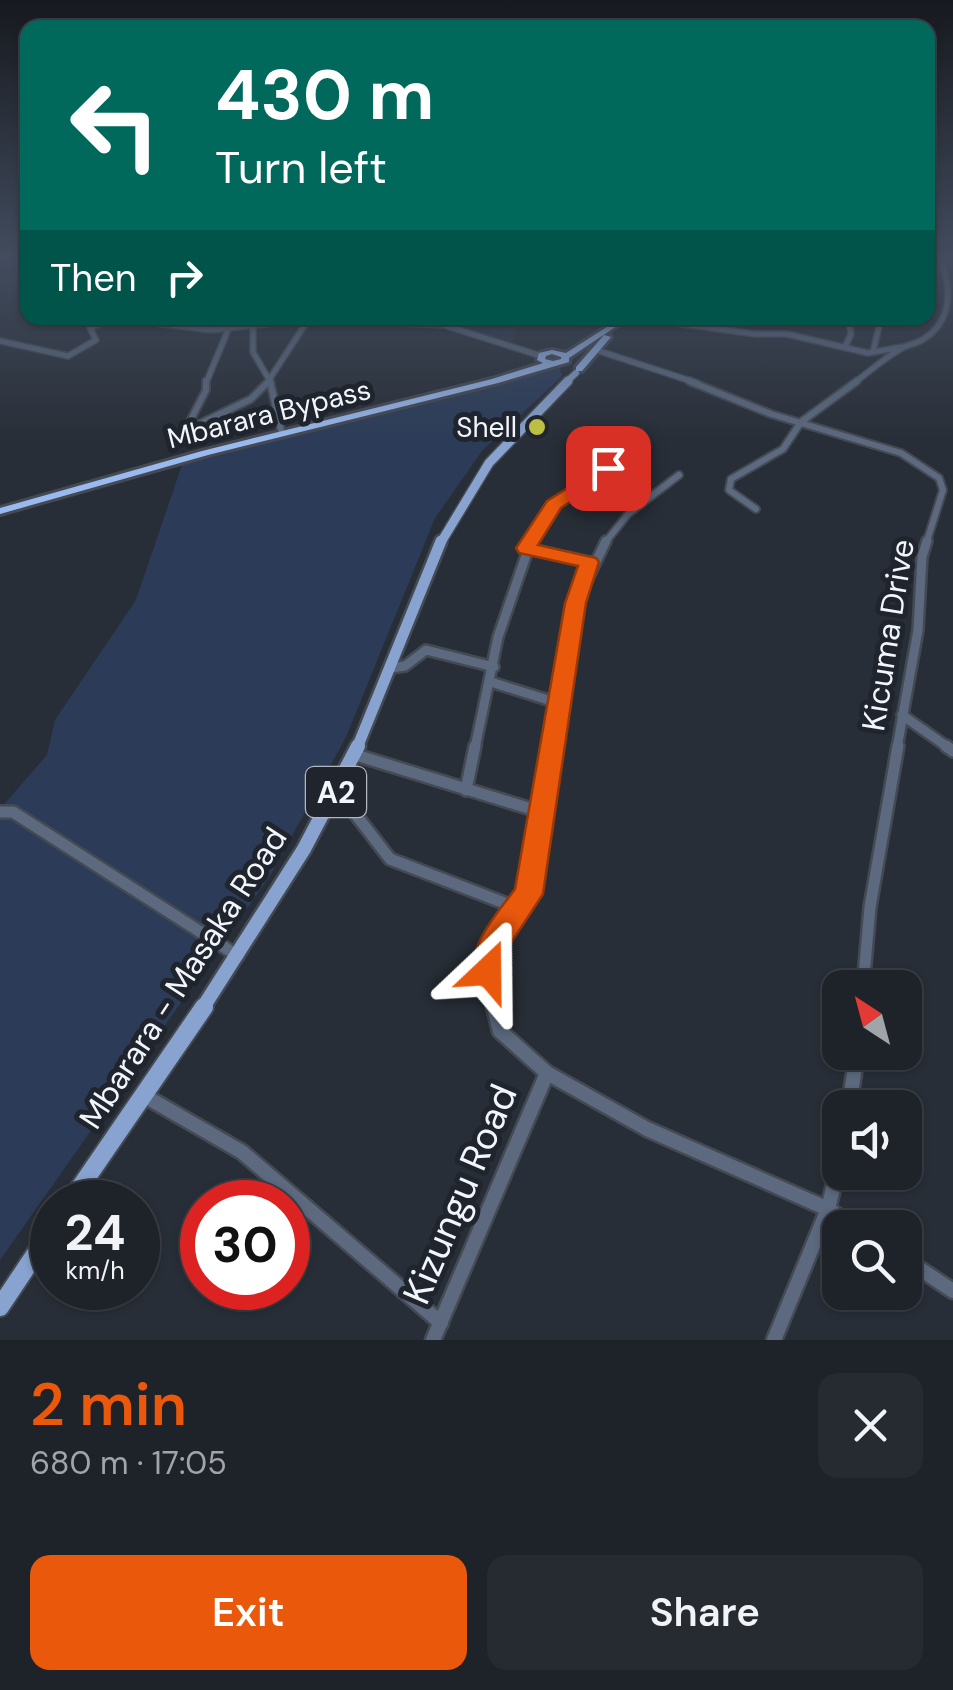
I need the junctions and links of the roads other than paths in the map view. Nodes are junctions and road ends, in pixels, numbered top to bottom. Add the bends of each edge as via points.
1 (941, 319) edge
2 (96, 325) edge
3 (160, 325) edge
4 (230, 325) edge
5 (253, 325) joint
6 (304, 325) edge
7 (444, 325) edge
8 (609, 325) edge
9 (612, 325) edge
10 (690, 325) edge
11 (849, 325) edge
12 (879, 325) edge
13 (228, 328) junction
14 (0, 341) edge
15 (598, 344) junction
16 (905, 346) junction
17 (844, 347) junction
18 (873, 352) junction
19 (563, 358) junction
20 (543, 359) junction
21 (577, 371) junction
22 (269, 377) junction
23 (801, 422) junction
24 (281, 430) junction
25 (608, 468) dead end
26 (679, 475) dead end
27 (0, 508) edge
28 (756, 510) dead end
29 (526, 548) junction
30 (589, 562) junction
31 (494, 667) junction
32 (391, 668) junction
33 (491, 682) junction
34 (560, 704) junction
35 (902, 715) junction
36 (953, 751) edge
37 (356, 755) junction
38 (466, 790) junction
39 (334, 796) junction
40 (0, 812) edge
41 (542, 812) junction
42 (520, 909) junction
43 (238, 956) junction
44 (865, 970) edge
45 (547, 1073) junction
46 (143, 1096) junction
47 (85, 1180) edge
48 (833, 1190) edge
49 (828, 1209) junction
50 (30, 1262) edge
51 (922, 1271) edge
52 (953, 1292) edge
53 (0, 1307) edge
54 (441, 1323) junction
55 (434, 1340) edge
56 (774, 1340) edge

1 - 16 street via 926,338
2 - 14 street via 90,328 96,340 68,356
3 - 13 street
4 - 13 street
5 - 13 street
5 - 22 street via 253,352
6 - 22 street
7 - 20 street
8 - 19 highway, A2
9 - 15 highway, A2
10 - 17 street
11 - 17 street
12 - 18 street
13 - 22 street via 185,431 251,399
15 - 19 highway, A2
15 - 21 highway, A2
15 - 23 street, Kicuma Drive
16 - 18 street
16 - 23 street
17 - 18 street
19 - 20 highway, A2
19 - 21 main road
20 - 24 highway, Mbarara Bypass via 489,379
20 - 27 highway, Mbarara Bypass via 495,381
21 - 32 main road, Mbarara - Masaka Road / A2 via 524,423 466,497
22 - 24 street
23 - 28 street via 783,449 731,479 729,490
23 - 35 street, Kicuma Drive via 901,453 939,478 943,490 922,557 918,630
24 - 27 highway, Mbarara Bypass
25 - 29 street via 554,504
26 - 30 street via 622,520
29 - 30 street
29 - 31 street
30 - 34 street
31 - 32 street via 426,650
31 - 33 street
32 - 37 main road, Mbarara - Masaka Road / A2
33 - 34 street
33 - 38 street
34 - 41 street
35 - 36 street
35 - 44 street, Kicuma Drive
37 - 38 street
37 - 39 main road, Mbarara - Masaka Road / A2
38 - 41 street
39 - 42 street via 357,812 390,859
39 - 43 main road, Mbarara - Masaka Road / A2
40 - 43 street via 13,812
41 - 42 street
42 - 45 street via 490,953 490,993 500,1031
43 - 46 main road, Mbarara - Masaka Road / A2
45 - 49 street via 704,1157
45 - 54 street, Kizungu Road
46 - 47 main road, Mbarara - Masaka Road / A2
46 - 54 street via 242,1152
48 - 49 street
49 - 56 street
50 - 53 main road
51 - 52 street
54 - 55 street, Kizungu Road

